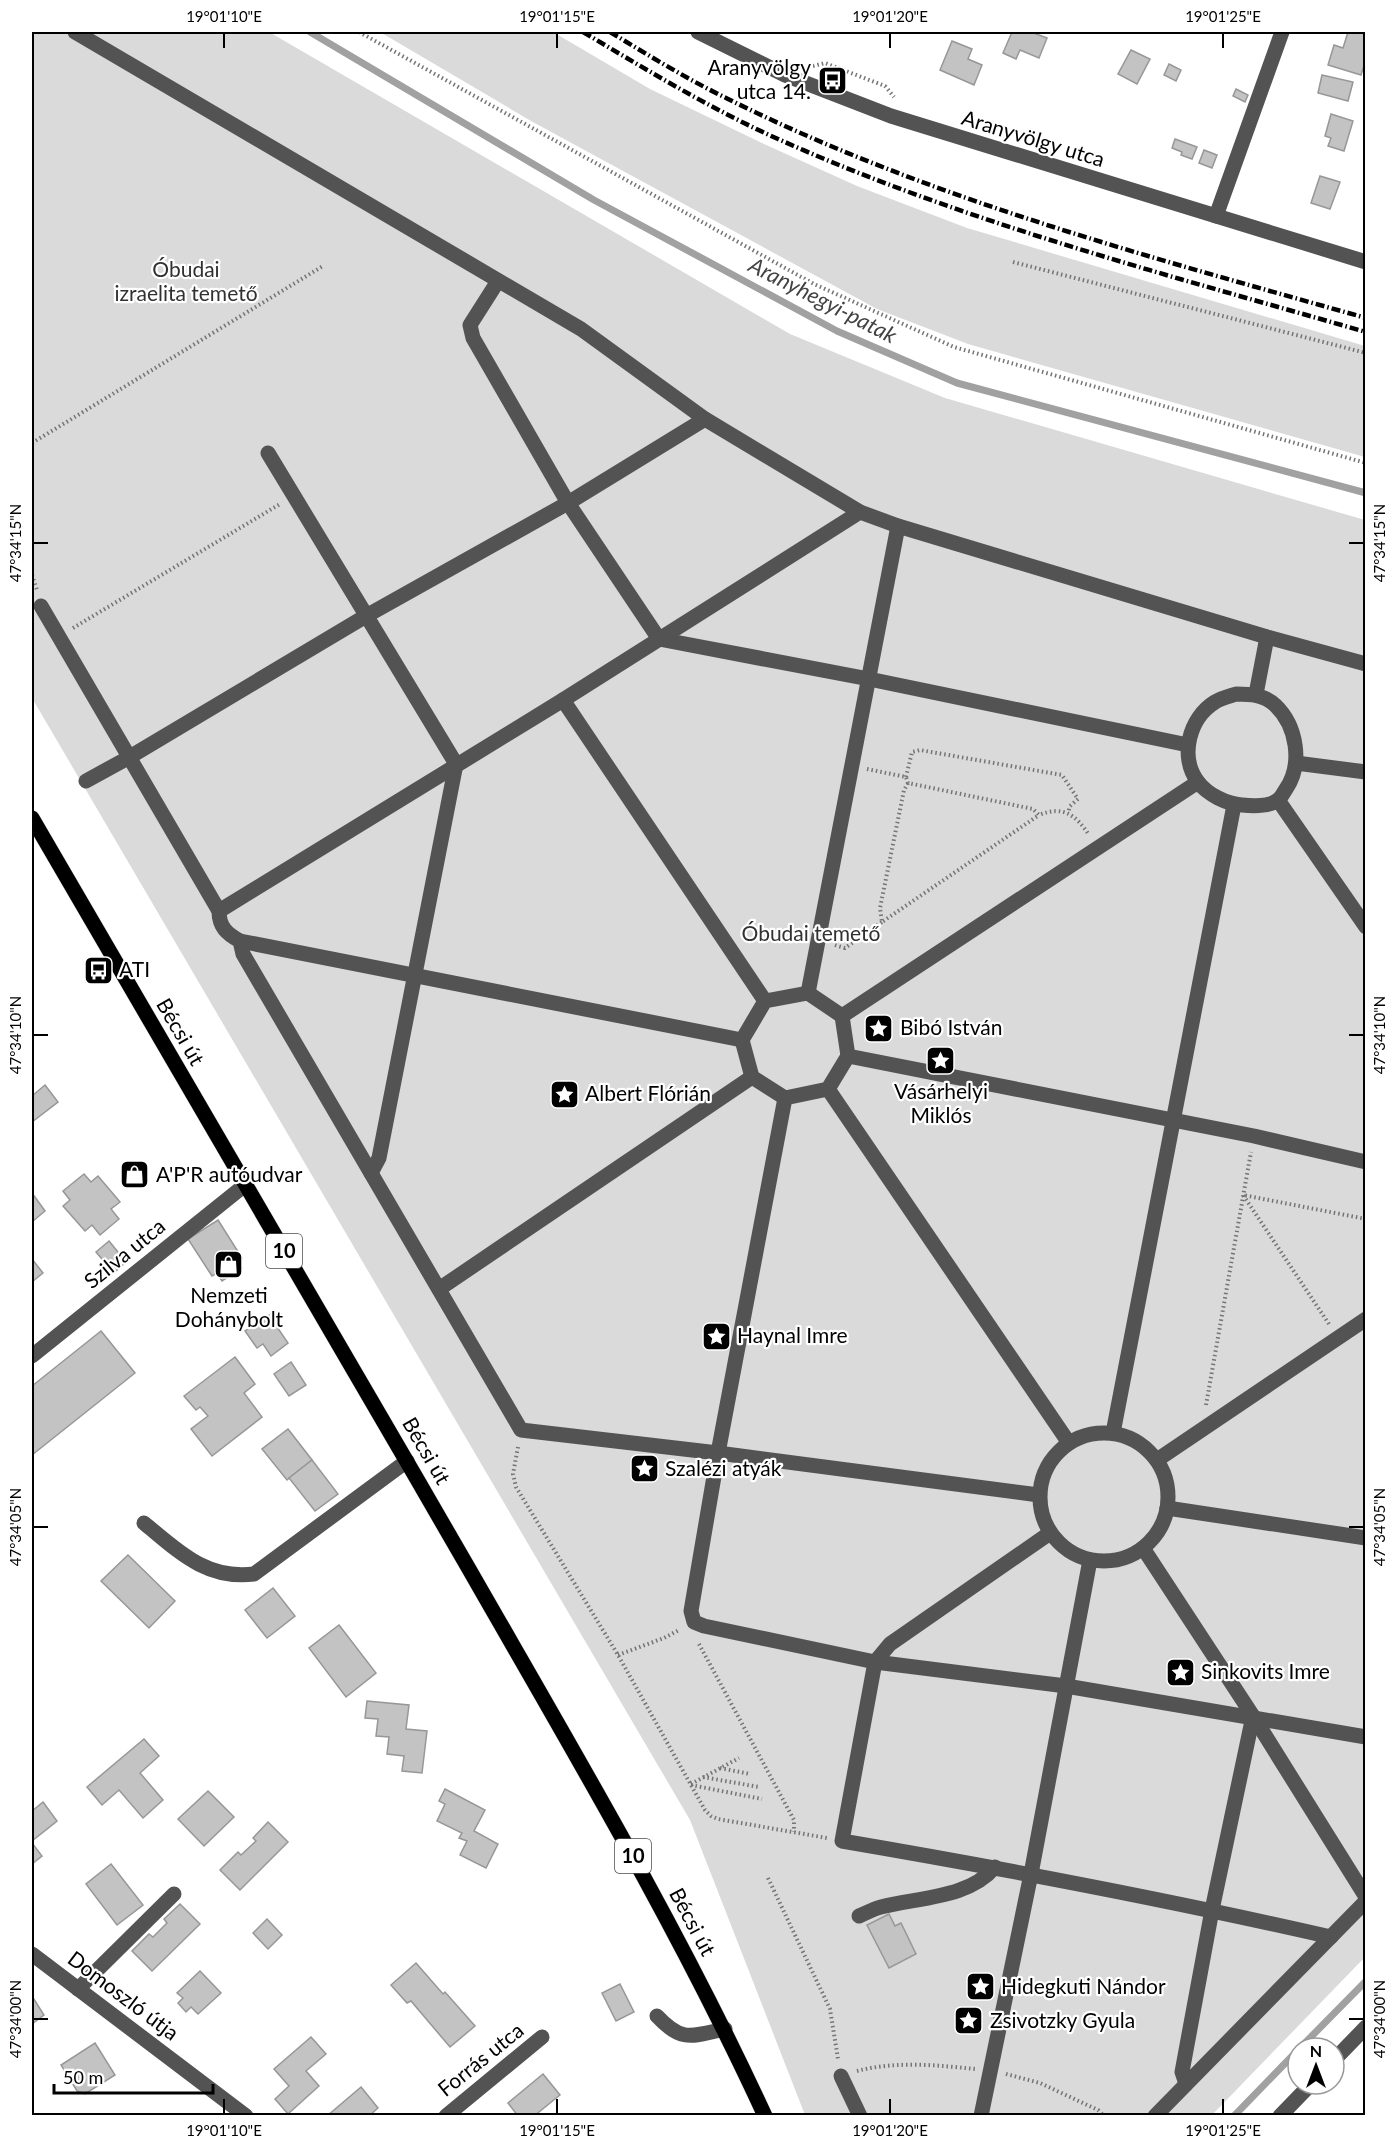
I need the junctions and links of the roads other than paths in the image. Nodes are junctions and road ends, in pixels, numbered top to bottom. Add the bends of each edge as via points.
1 (75, 32) edge
2 (698, 32) edge
3 (1282, 32) edge
4 (1216, 216) junction
5 (1365, 262) edge
6 (498, 281) junction
7 (705, 419) junction
8 (268, 453) dead end
9 (568, 503) junction
10 (860, 512) junction
11 (898, 526) junction
12 (41, 606) dead end
13 (366, 616) junction
14 (1267, 638) junction
15 (659, 639) junction
16 (1365, 664) edge
17 (869, 679) junction
18 (1256, 694) junction
19 (563, 700) junction
20 (1188, 745) junction
21 (128, 758) junction
22 (1296, 763) junction
23 (456, 764) junction
24 (1365, 772) edge
25 (86, 781) dead end
26 (1198, 782) junction
27 (1278, 800) junction
28 (1234, 805) junction
29 (32, 818) edge
30 (219, 911) junction
31 (1365, 927) edge
32 (240, 941) junction
33 (415, 976) junction
34 (808, 993) junction
35 (765, 1001) junction
36 (842, 1016) junction
37 (742, 1040) junction
38 (848, 1056) junction
39 (752, 1077) junction
40 (828, 1089) junction
41 (785, 1098) junction
42 (1174, 1120) junction
43 (1365, 1162) edge
44 (371, 1173) junction
45 (245, 1185) junction
46 (439, 1289) junction
47 (1365, 1319) edge
48 (32, 1356) edge
49 (1113, 1433) junction
50 (1069, 1443) junction
51 (718, 1453) junction
52 (1156, 1460) junction
53 (407, 1461) junction
54 (1039, 1495) junction
55 (1167, 1508) junction
56 (144, 1523) dead end
57 (1050, 1533) junction
58 (1365, 1538) edge
59 (1143, 1548) junction
60 (1090, 1560) junction
61 (875, 1662) junction
62 (1066, 1686) junction
63 (1253, 1716) junction
64 (1365, 1737) edge
65 (995, 1867) junction
66 (1031, 1874) junction
67 (174, 1893) dead end
68 (1365, 1899) edge
69 (1212, 1910) junction
70 (859, 1916) dead end
71 (1331, 1937) junction
72 (32, 1954) edge
73 (78, 1989) junction
74 (657, 2016) dead end
75 (725, 2029) junction
76 (1364, 2032) edge
77 (543, 2037) dead end
78 (1346, 2049) edge
79 (841, 2076) road end
80 (1186, 2084) junction
81 (1299, 2096) edge
82 (246, 2115) edge
83 (446, 2115) edge
84 (765, 2115) edge
85 (860, 2115) edge
86 (981, 2115) edge
87 (1155, 2115) edge
88 (1280, 2115) edge

1 - 6 street
2 - 4 street, Aranyvölgy utca via 785,75 891,116
3 - 4 street
4 - 5 street, Aranyvölgy utca
6 - 7 street via 581,330
6 - 9 street via 470,325 473,338
7 - 9 street
7 - 10 street
8 - 13 street
9 - 13 street
9 - 15 street
10 - 11 street
10 - 15 street
11 - 14 street
11 - 17 street
12 - 21 street
13 - 21 street
13 - 23 street
14 - 16 street
14 - 18 street
15 - 17 street
15 - 19 street
17 - 20 street
17 - 34 street
18 - 20 street via 1236,694 1215,702 1196,720
18 - 22 street via 1275,705 1287,721 1295,742
19 - 23 street
19 - 35 street
20 - 26 street via 1189,764
21 - 25 street
21 - 30 street
22 - 24 street
22 - 27 street via 1291,781
23 - 30 street
23 - 33 street
26 - 28 street
26 - 36 street
27 - 28 street via 1256,806
27 - 31 street
28 - 42 street
29 - 45 main road, Bécsi út / 10
30 - 32 street via 226,933
32 - 33 street
32 - 44 street via 243,954
33 - 37 street
33 - 44 street via 379,1158
34 - 35 street
34 - 36 street
35 - 37 street
36 - 38 street
37 - 39 street
38 - 40 street
38 - 42 street
39 - 41 street
39 - 46 street
40 - 41 street
40 - 50 street
41 - 51 street
42 - 43 street
42 - 49 street
44 - 46 street
45 - 48 street, Szilva utca
45 - 53 main road, Bécsi út / 10
46 - 51 street via 521,1430
47 - 52 street
49 - 50 street via 1090,1434
49 - 52 street via 1139,1443
50 - 54 street via 1048,1464
51 - 54 street
51 - 61 street via 691,1611 694,1622
52 - 55 street via 1166,1482
53 - 56 street via 254,1574 238,1576 189,1561
53 - 75 main road, Bécsi út / 10 via 617,1826
54 - 57 street via 1042,1517
55 - 58 street
55 - 59 street via 1159,1531
57 - 60 street via 1065,1549
57 - 61 street via 890,1644
59 - 60 street via 1114,1560
59 - 63 street
60 - 62 street
61 - 62 street
61 - 65 street via 842,1841
62 - 63 street
62 - 66 street
63 - 64 street
63 - 68 street
63 - 69 street
65 - 66 street
65 - 70 street via 987,1877 959,1890
66 - 69 street
66 - 86 street
67 - 73 street
68 - 71 street
69 - 71 street
69 - 80 street via 1182,2072
71 - 80 street
72 - 73 street, Domoszló útja
73 - 82 street, Domoszló útja
74 - 75 street via 670,2030 684,2036
75 - 84 main road, Bécsi út / 10
76 - 78 street
77 - 83 street, Forrás utca
79 - 85 street
80 - 87 street
81 - 88 street

